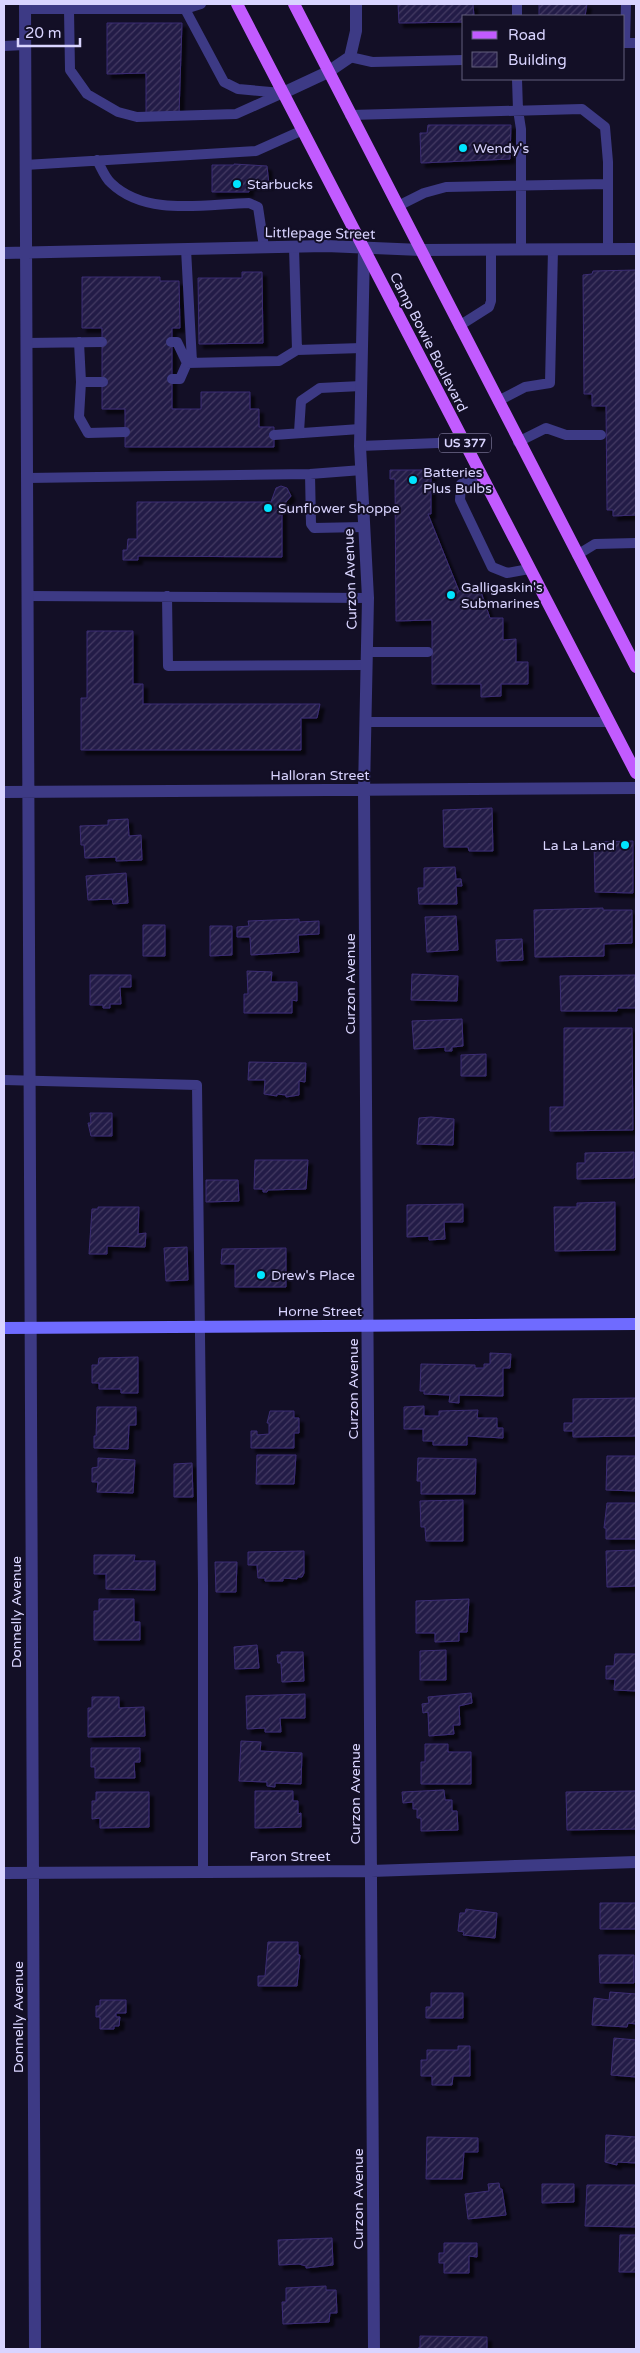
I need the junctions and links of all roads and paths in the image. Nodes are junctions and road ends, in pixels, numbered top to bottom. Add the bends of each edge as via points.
1 (201, 4) edge
2 (237, 4) edge
3 (294, 4) edge
4 (356, 4) edge
5 (626, 4) edge
6 (25, 6) edge
7 (185, 9) junction
8 (69, 10) junction
9 (636, 43) edge
10 (25, 45) junction
11 (4, 46) edge
12 (350, 57) junction
13 (462, 60) edge
14 (328, 72) junction
15 (517, 80) edge
16 (283, 93) junction
17 (518, 110) junction
18 (350, 115) junction
19 (303, 130) junction
20 (96, 160) junction
21 (25, 164) junction
22 (521, 184) junction
23 (608, 184) junction
24 (398, 206) junction
25 (264, 247) junction
26 (294, 247) junction
27 (364, 248) junction
28 (186, 249) junction
29 (553, 249) junction
30 (608, 249) junction
31 (636, 249) edge
32 (421, 250) junction
33 (491, 250) junction
34 (521, 250) junction
35 (4, 252) edge
36 (25, 252) junction
37 (459, 326) junction
38 (79, 342) junction
39 (102, 342) dead end
40 (171, 342) dead end
41 (26, 343) junction
42 (362, 348) junction
43 (298, 350) junction
44 (190, 362) junction
45 (172, 379) dead end
46 (81, 382) junction
47 (102, 382) dead end
48 (361, 386) junction
49 (498, 401) junction
50 (360, 429) junction
51 (125, 432) dead end
52 (299, 432) junction
53 (274, 435) dead end
54 (601, 435) dead end
55 (464, 442) junction
56 (518, 442) junction
57 (360, 446) junction
58 (362, 470) junction
59 (310, 474) junction
60 (481, 474) junction
61 (26, 478) junction
62 (362, 527) junction
63 (636, 543) edge
64 (577, 555) junction
65 (529, 569) junction
66 (27, 596) junction
67 (167, 596) junction
68 (368, 598) junction
69 (428, 652) dead end
70 (366, 659) junction
71 (636, 668) edge
72 (365, 722) junction
73 (610, 722) junction
74 (636, 773) edge
75 (636, 788) edge
76 (364, 790) junction
77 (4, 792) edge
78 (28, 792) junction
79 (4, 1080) edge
80 (29, 1080) junction
81 (636, 1324) edge
82 (367, 1326) junction
83 (198, 1327) junction
84 (4, 1328) edge
85 (30, 1328) junction
86 (636, 1862) edge
87 (371, 1871) junction
88 (203, 1872) junction
89 (4, 1873) edge
90 (33, 1873) junction
91 (35, 2349) edge
92 (374, 2349) edge

1 - 7 lane
2 - 16 main road, Camp Bowie Boulevard / US 377
3 - 14 main road, US 377
4 - 12 street via 356,31
5 - 9 lane via 625,43
6 - 8 lane
6 - 10 street, Donnelly Avenue
7 - 8 lane
7 - 16 lane via 224,82 238,89
8 - 16 lane via 70,70 80,86 97,102 118,112 137,117 227,115 245,111
10 - 11 lane
10 - 21 street, Donnelly Avenue
12 - 13 lane via 372,62
12 - 14 street
14 - 16 street
14 - 18 main road, US 377
15 - 17 lane
16 - 19 main road, Camp Bowie Boulevard / US 377
17 - 18 lane
17 - 22 lane
17 - 23 lane via 582,109 605,127
18 - 24 main road, US 377
19 - 20 lane via 256,151
19 - 27 main road, Camp Bowie Boulevard / US 377
20 - 21 lane
20 - 25 lane via 110,183 155,206 249,203 258,207
21 - 36 street, Donnelly Avenue
22 - 23 lane
22 - 24 lane via 446,187 424,193
22 - 34 lane
23 - 30 lane
24 - 32 main road, US 377
25 - 26 street, Littlepage Street
25 - 28 street, Littlepage Street
26 - 27 street, Littlepage Street
26 - 43 lane
27 - 32 street, Littlepage Street
27 - 42 street, Curzon Avenue
27 - 55 main road, Camp Bowie Boulevard / US 377
28 - 36 street, Littlepage Street
28 - 44 lane
29 - 30 street, Littlepage Street
29 - 34 street, Littlepage Street
29 - 49 lane via 550,383 525,387
30 - 31 street, Littlepage Street
32 - 33 street, Littlepage Street
32 - 37 main road, US 377
33 - 34 street, Littlepage Street
33 - 37 lane via 490,307
35 - 36 street, Littlepage Street
36 - 41 street, Donnelly Avenue
37 - 49 main road, US 377
38 - 39 lane
38 - 41 lane
38 - 46 lane
40 - 44 lane via 177,342
41 - 61 street, Donnelly Avenue
42 - 43 lane
42 - 48 street, Curzon Avenue
43 - 44 lane via 279,361
44 - 45 lane via 180,379
46 - 47 lane
46 - 51 lane via 79,417 88,432
48 - 50 street, Curzon Avenue
48 - 52 lane via 320,388 301,401
49 - 56 main road, US 377
50 - 52 lane
50 - 57 street, Curzon Avenue
52 - 53 lane
54 - 56 lane via 566,435 546,428
55 - 57 lane
55 - 60 main road, Camp Bowie Boulevard / US 377
56 - 64 main road, US 377
57 - 58 street, Curzon Avenue
58 - 59 lane
58 - 62 street, Curzon Avenue
59 - 61 lane
59 - 62 lane via 311,524 314,528
60 - 65 main road, Camp Bowie Boulevard / US 377
60 - 65 lane via 462,484 460,500 492,567 507,573
61 - 66 street, Donnelly Avenue
62 - 68 street, Curzon Avenue
63 - 64 lane via 595,544
64 - 71 main road, US 377
65 - 73 main road, Camp Bowie Boulevard / US 377
66 - 67 lane
66 - 78 street, Donnelly Avenue
67 - 68 lane
67 - 70 lane via 168,666
68 - 70 street, Curzon Avenue
69 - 70 lane
70 - 72 street, Curzon Avenue
72 - 73 lane
72 - 76 street, Curzon Avenue
73 - 74 main road, Camp Bowie Boulevard / US 377
75 - 76 street, Halloran Street
76 - 78 street, Halloran Street
76 - 82 street, Curzon Avenue
77 - 78 street, Halloran Street
78 - 80 street, Donnelly Avenue
79 - 80 lane
80 - 83 lane via 197,1085
80 - 85 street, Donnelly Avenue
81 - 82 street, Horne Street
82 - 83 street, Horne Street
82 - 87 street, Curzon Avenue
83 - 85 street, Horne Street
83 - 88 lane via 203,1585
84 - 85 street, Horne Street
85 - 90 street, Donnelly Avenue
86 - 87 street, Faron Street
87 - 88 street, Faron Street
87 - 92 street, Curzon Avenue
88 - 90 street, Faron Street
89 - 90 street, Faron Street
90 - 91 street, Donnelly Avenue

